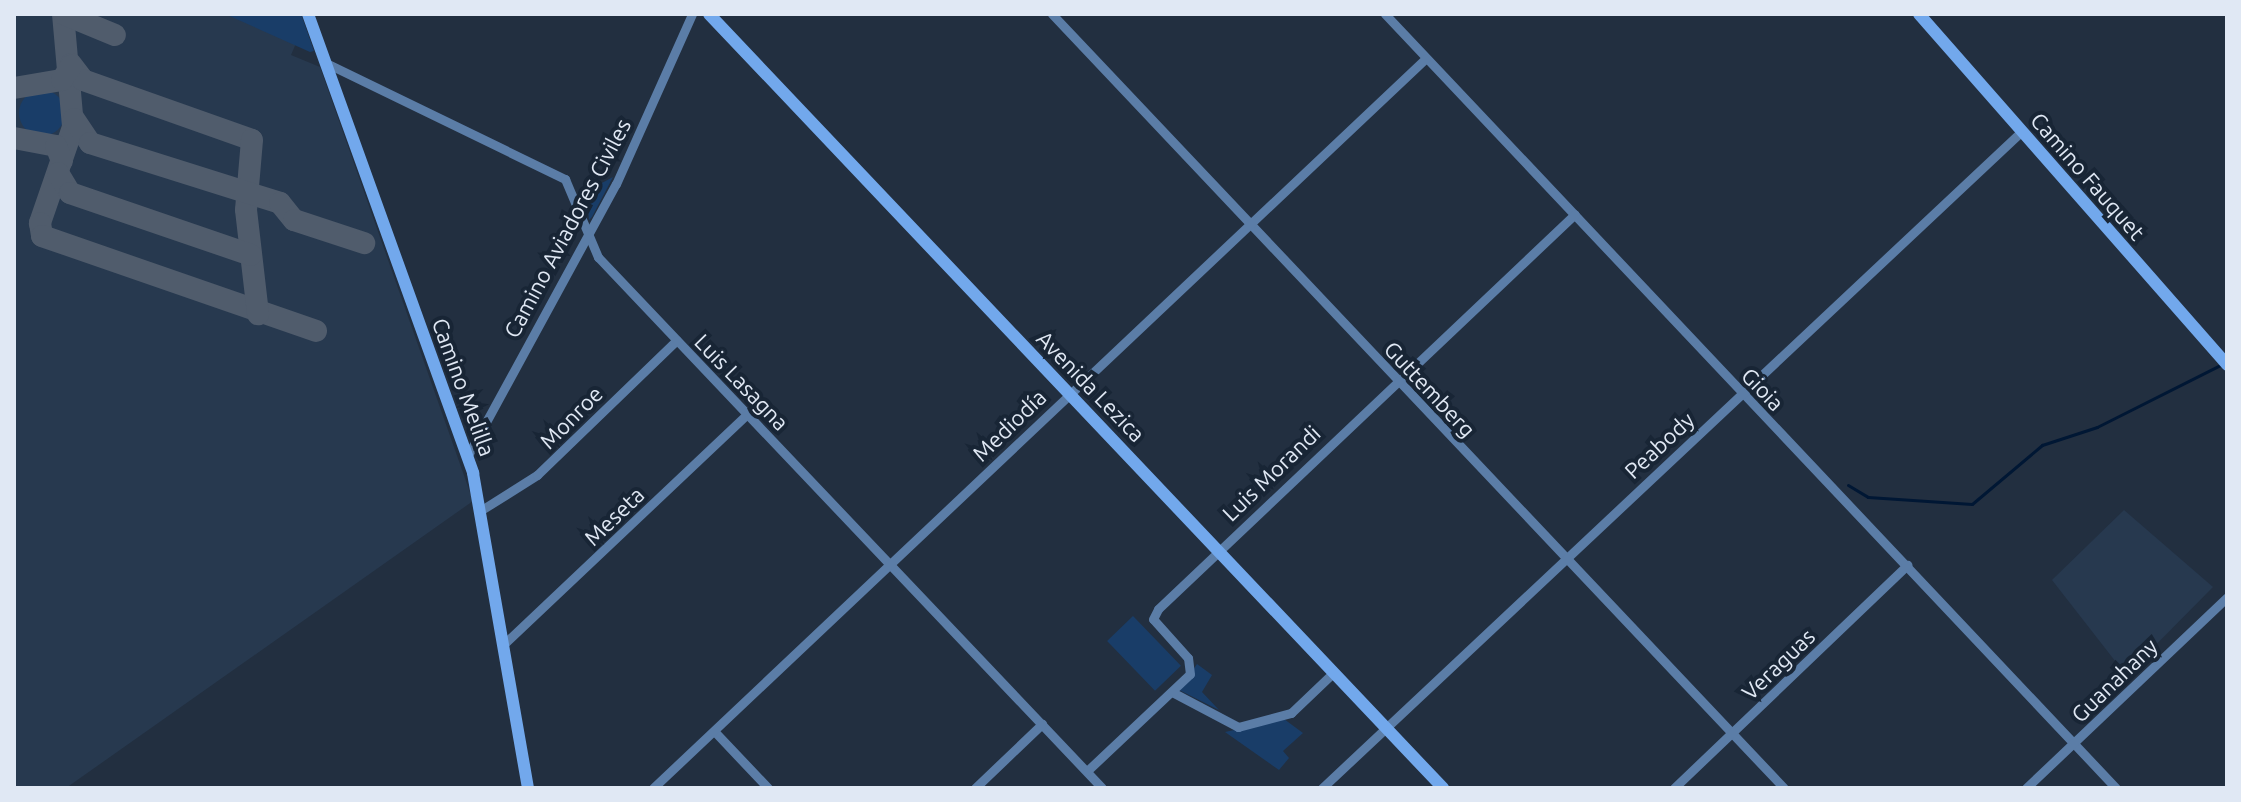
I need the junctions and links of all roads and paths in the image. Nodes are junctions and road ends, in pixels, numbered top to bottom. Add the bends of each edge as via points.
1 (308, 14) edge
2 (692, 14) edge
3 (709, 14) edge
4 (1052, 14) edge
5 (1385, 14) edge
6 (1919, 14) edge
7 (1426, 58) junction
8 (326, 63) junction
9 (2022, 131) junction
10 (1575, 214) junction
11 (1249, 222) junction
12 (586, 236) junction
13 (677, 340) junction
14 (2227, 365) edge
15 (1394, 379) junction
16 (1070, 392) junction
17 (1742, 393) junction
18 (747, 414) junction
19 (468, 455) junction
20 (483, 509) junction
21 (1219, 549) junction
22 (1564, 558) junction
23 (891, 563) junction
24 (1907, 565) junction
25 (2227, 597) edge
26 (505, 643) junction
27 (1334, 672) junction
28 (1172, 692) junction
29 (1042, 724) junction
30 (1386, 728) junction
31 (715, 732) junction
32 (1731, 733) junction
33 (2073, 743) junction
34 (1087, 771) junction
35 (528, 788) edge
36 (653, 788) edge
37 (768, 788) edge
38 (975, 788) edge
39 (1102, 788) edge
40 (1322, 788) edge
41 (1443, 788) edge
42 (1674, 788) edge
43 (1784, 788) edge
44 (2026, 788) edge
45 (2116, 788) edge

1 - 8 street, Camino Melilla
2 - 12 street, Camino Aviadores Civiles
3 - 16 street, Avenida Lezica
4 - 11 street, Guttemberg
5 - 7 street, Gioia
6 - 9 street, Camino Fauquet
7 - 10 street, Gioia
7 - 11 street, Mediodía
8 - 12 street, Luis Lasagna via 565,179 576,194
8 - 19 street, Camino Melilla
9 - 14 street, Camino Fauquet
9 - 17 street, Peabody
10 - 15 street, Luis Morandi
10 - 17 street, Gioia
11 - 15 street, Guttemberg
11 - 16 street, Mediodía
12 - 13 street, Luis Lasagna
12 - 19 street, Camino Aviadores Civiles
13 - 18 street, Luis Lasagna
13 - 20 street, Monroe via 537,475
15 - 21 street, Luis Morandi
15 - 22 street, Guttemberg
16 - 21 street, Avenida Lezica
16 - 23 street, Mediodía
17 - 22 street, Peabody
17 - 24 street, Gioia
18 - 23 street, Luis Lasagna
18 - 26 street, Meseta
19 - 20 street, Camino Melilla
20 - 26 street, Camino Melilla
21 - 27 street, Avenida Lezica
21 - 28 street, Luis Morandi via 1153,614 1192,663
22 - 30 street, Peabody
22 - 32 street, Guttemberg
23 - 29 street, Luis Lasagna
23 - 31 street, Mediodía
24 - 32 street, Veraguas
24 - 33 street, Gioia
25 - 33 street, Guanahany
26 - 35 street, Camino Melilla
27 - 28 street via 1291,713 1238,727
27 - 30 street, Avenida Lezica
28 - 34 street, Luis Morandi
29 - 34 street, Luis Lasagna
29 - 38 street
30 - 40 street, Peabody
30 - 41 street, Avenida Lezica
31 - 36 street, Mediodía
31 - 37 street
32 - 42 street, Veraguas
32 - 43 street, Guttemberg
33 - 44 street, Guanahany
33 - 45 street, Gioia
34 - 39 street, Luis Lasagna

